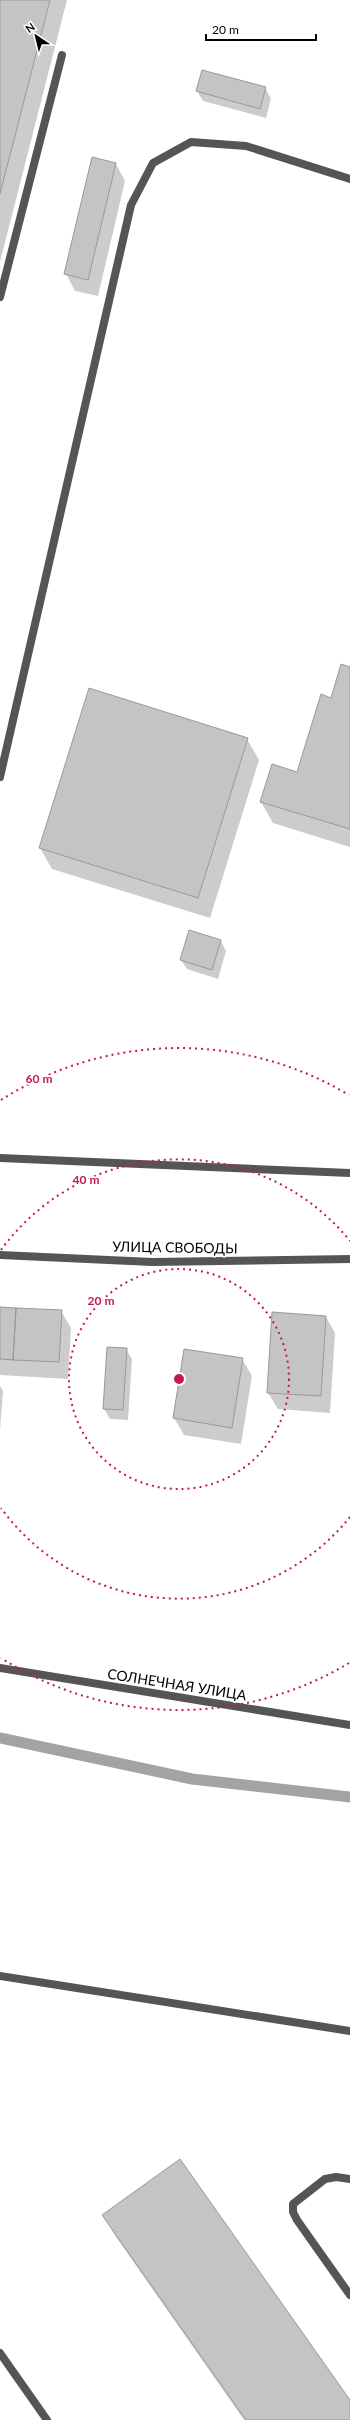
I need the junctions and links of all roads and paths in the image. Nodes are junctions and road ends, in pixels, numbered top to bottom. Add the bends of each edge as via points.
1 (62, 55) dead end
2 (350, 179) edge
3 (0, 297) edge
4 (0, 777) edge
5 (0, 1158) edge
6 (350, 1173) edge
7 (0, 1255) edge
8 (350, 1259) edge
9 (0, 1668) edge
10 (350, 1725) edge
11 (0, 1976) edge
12 (350, 2031) edge
13 (350, 2179) edge
14 (350, 2295) edge
15 (0, 2353) edge
16 (47, 2420) edge

1 - 3 street
2 - 4 street via 246,146 191,142 153,163 131,205
5 - 6 street
7 - 8 street, УЛИЦА СВОБОДЫ via 152,1262
9 - 10 street, СОЛНЕЧНАЯ УЛИЦА
11 - 12 street
13 - 14 street via 325,2179 293,2204 297,2220
15 - 16 street

